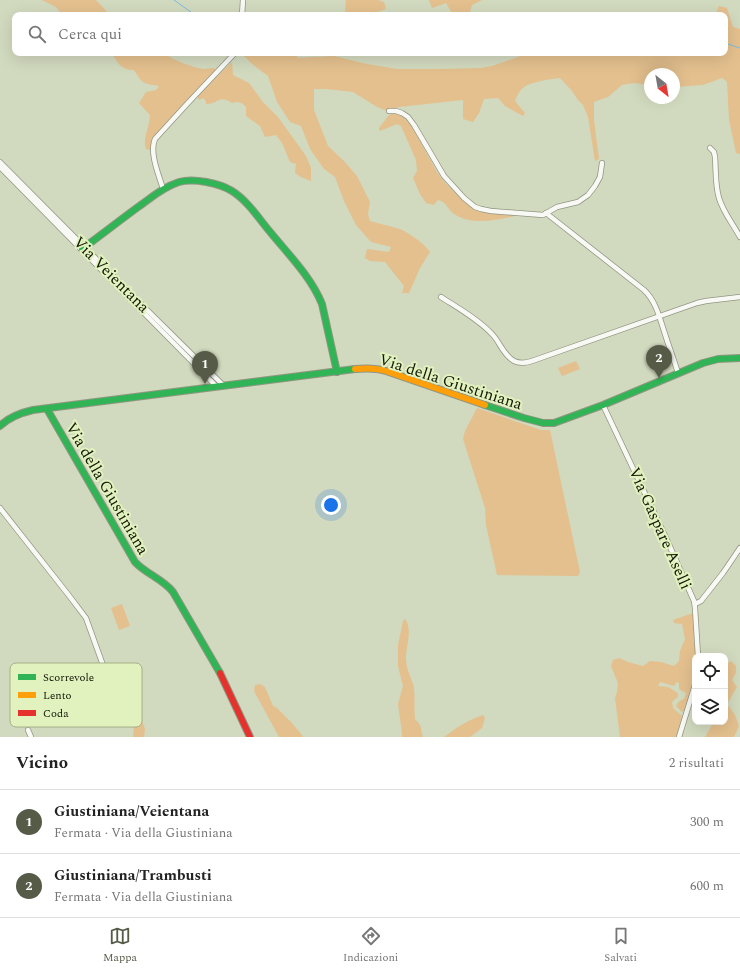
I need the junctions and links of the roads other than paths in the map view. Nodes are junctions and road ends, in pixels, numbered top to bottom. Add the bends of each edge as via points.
1 (243, 0) edge
2 (242, 12) edge
3 (232, 56) edge
4 (389, 111) dead end
5 (710, 148) dead end
6 (0, 162) edge
7 (602, 163) dead end
8 (0, 167) edge
9 (164, 189) junction
10 (546, 213) junction
11 (740, 237) edge
12 (83, 248) junction
13 (441, 297) dead end
14 (740, 297) edge
15 (659, 316) junction
16 (740, 358) edge
17 (337, 372) junction
18 (678, 373) junction
19 (224, 386) junction
20 (217, 387) junction
21 (604, 405) junction
22 (48, 408) junction
23 (0, 426) edge
24 (0, 508) edge
25 (740, 548) edge
26 (695, 604) junction
27 (698, 653) edge
28 (102, 663) edge
29 (694, 689) edge
30 (28, 730) dead end
31 (31, 737) edge
32 (250, 737) edge
33 (679, 737) edge

1 - 2 street
3 - 9 street via 155,139 155,162
4 - 10 street via 402,113 412,122 444,176 475,207 491,211
5 - 11 street via 715,157 719,198
6 - 12 street, Via Veientana
7 - 10 street via 598,181 585,198
8 - 12 street, Via Veientana
9 - 12 street
9 - 17 street via 185,181 199,181 222,186 241,198 318,294
10 - 15 street via 647,293
12 - 19 street, Via Veientana
12 - 20 street, Via Veientana
13 - 15 street via 491,333 509,357 522,363
14 - 15 street via 701,302
15 - 18 street
16 - 18 street, Via della Giustiniana via 713,360
17 - 19 street, Via della Giustiniana
17 - 21 street, Via della Giustiniana via 364,368 382,370 543,423 561,421
18 - 21 street, Via della Giustiniana
19 - 20 street, Via della Giustiniana
20 - 22 street, Via della Giustiniana
21 - 26 street, Via Gaspare Aselli
22 - 23 street, Via della Giustiniana via 17,414
22 - 32 street, Via della Giustiniana via 135,562 166,584 178,599 224,680
24 - 28 street via 86,618
25 - 26 street via 701,601
26 - 27 street, Via Gaspare Aselli
29 - 33 street
30 - 31 street

